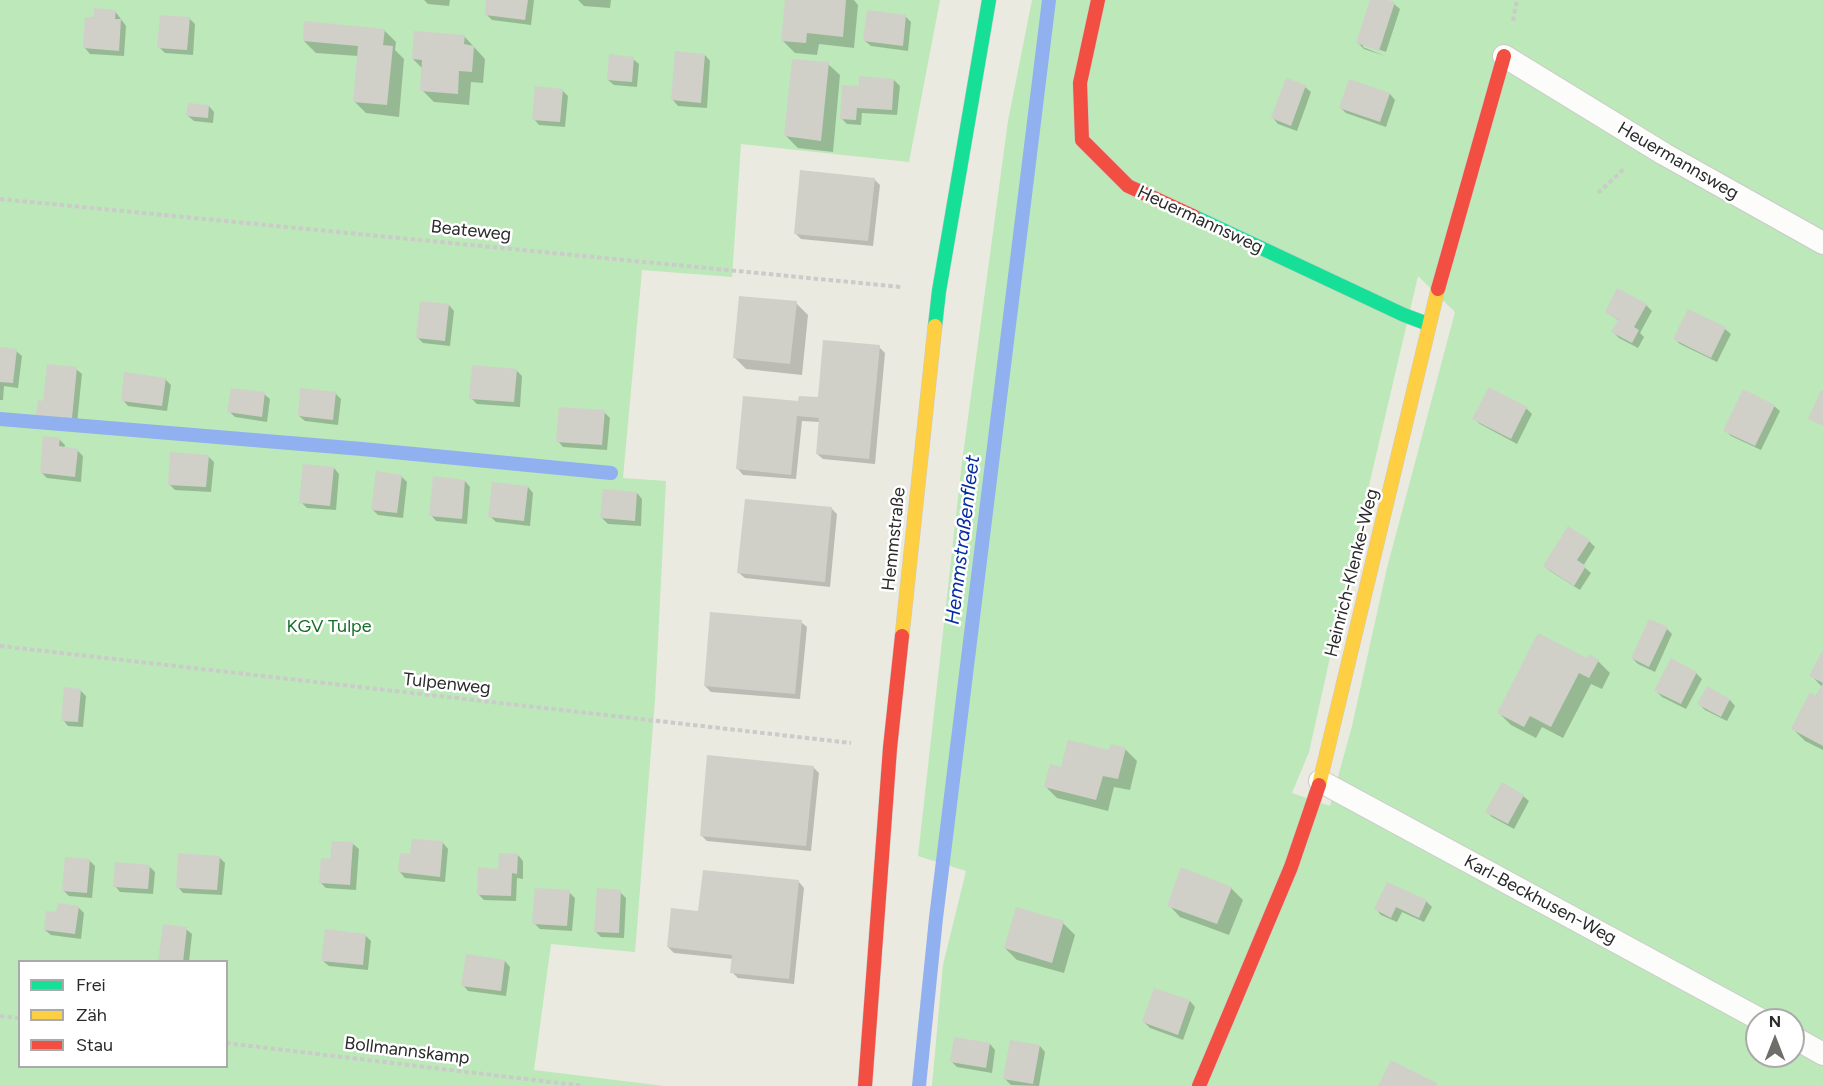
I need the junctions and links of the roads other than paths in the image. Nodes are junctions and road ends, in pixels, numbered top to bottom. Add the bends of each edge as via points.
1 (989, 0) edge
2 (1098, 0) edge
3 (1504, 56) joint
4 (1823, 243) edge
5 (1428, 324) junction
6 (1320, 781) junction
7 (1745, 1011) edge
8 (1805, 1044) edge
9 (1823, 1054) edge
10 (865, 1086) edge
11 (1199, 1086) edge

1 - 10 street, Hemmstraße via 939,291 890,748
2 - 5 street, Heuermannsweg via 1080,83 1082,140 1128,186
3 - 4 lane, Heuermannsweg via 1664,154
3 - 5 street, Heinrich-Klenke-Weg
5 - 6 street, Heinrich-Klenke-Weg
6 - 7 lane, Karl-Beckhusen-Weg
6 - 11 street, Heinrich-Klenke-Weg via 1291,867
8 - 9 lane

